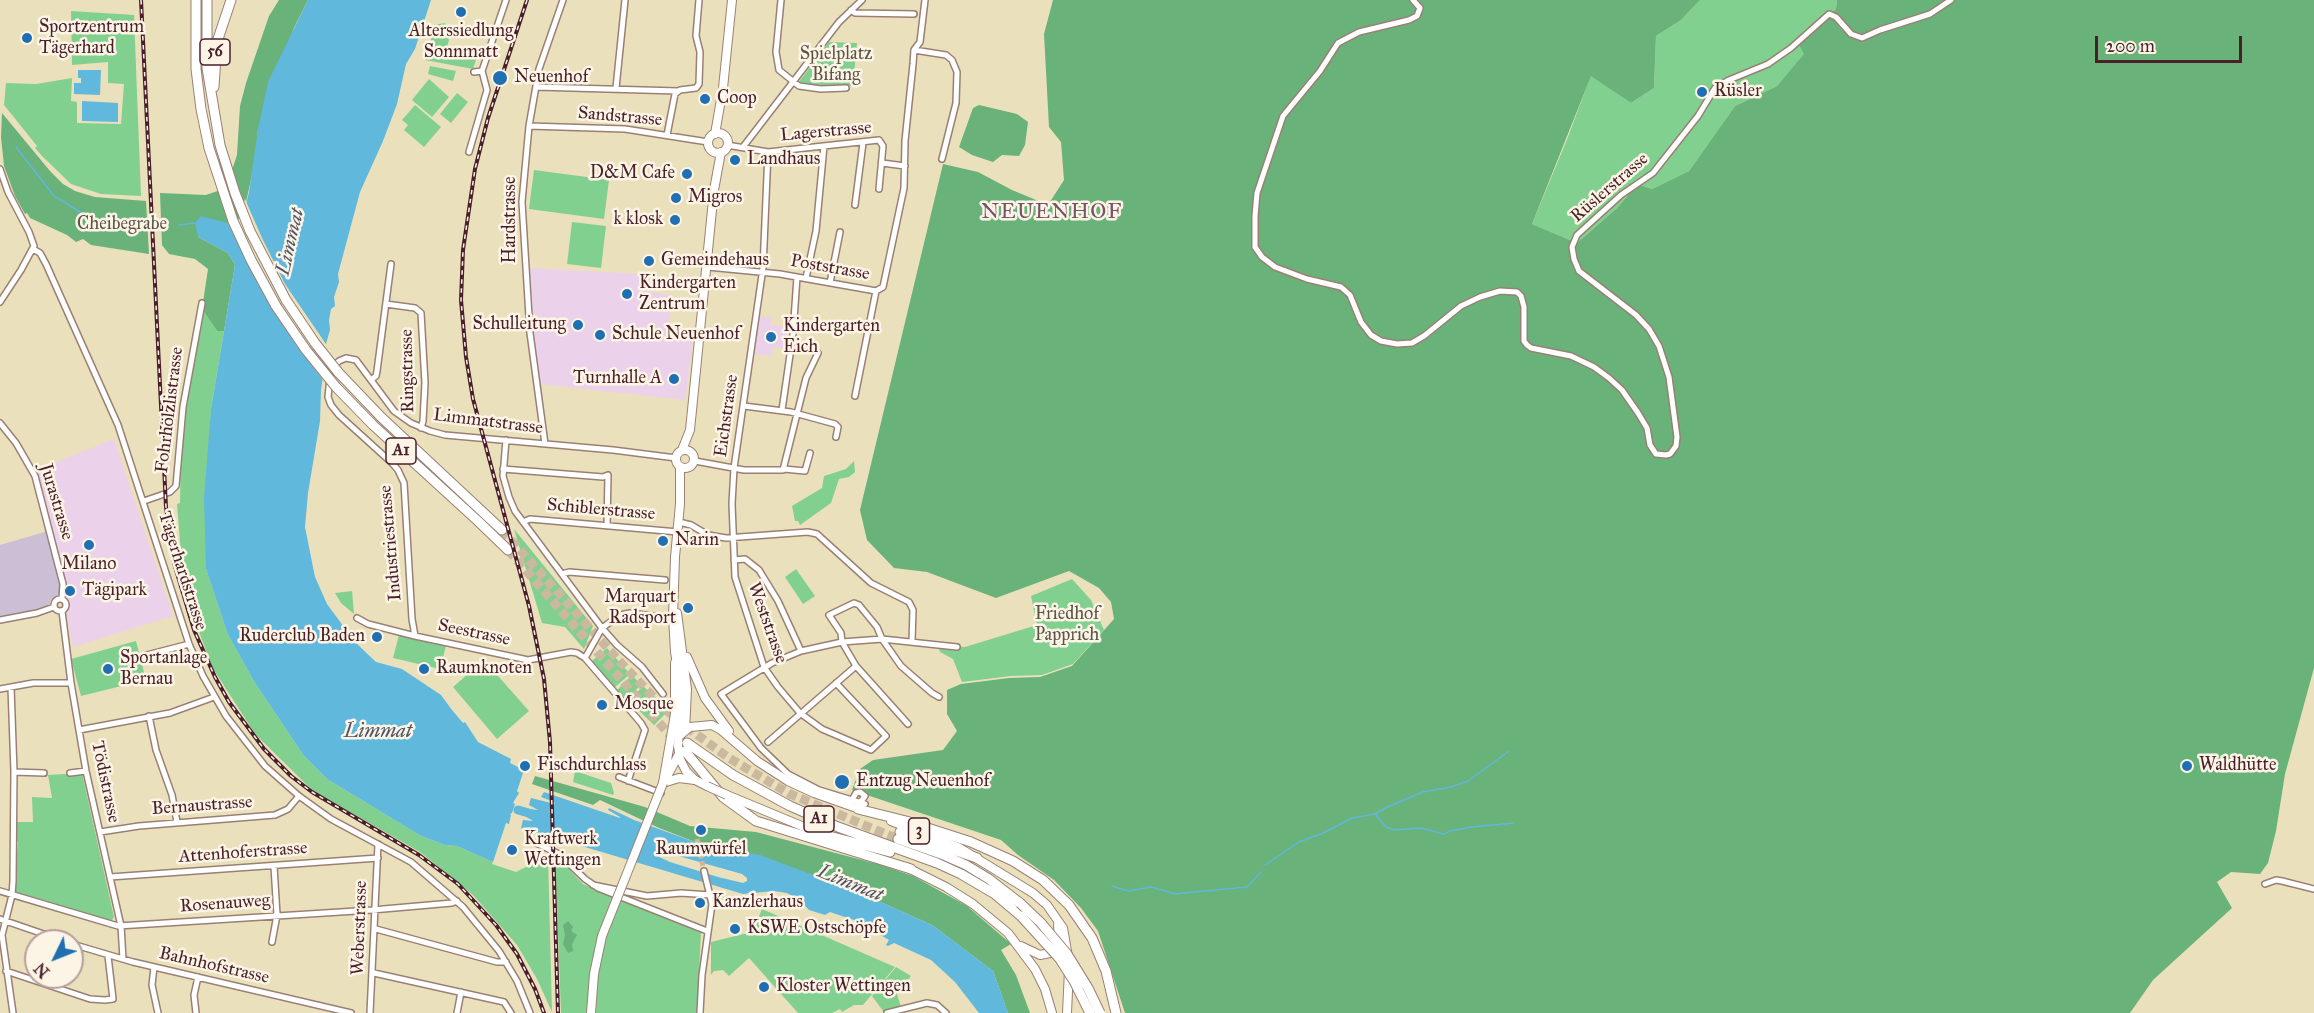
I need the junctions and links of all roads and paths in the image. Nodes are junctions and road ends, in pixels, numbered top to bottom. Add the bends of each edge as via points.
1 (195, 0) edge
2 (207, 0) edge
3 (231, 0) edge
4 (506, 0) edge
5 (563, 0) edge
6 (625, 0) edge
7 (699, 0) edge
8 (732, 0) edge
9 (781, 0) edge
10 (862, 0) edge
11 (925, 0) edge
12 (1413, 0) edge
13 (1952, 0) edge
14 (851, 10) junction
15 (914, 14) dead end
16 (914, 50) junction
17 (482, 71) junction
18 (474, 72) dead end
19 (794, 82) junction
20 (536, 87) junction
21 (616, 88) junction
22 (723, 88) junction
23 (846, 88) dead end
24 (678, 91) junction
25 (212, 107) junction
26 (529, 126) junction
27 (715, 134) junction
28 (667, 135) junction
29 (863, 143) junction
30 (724, 144) junction
31 (709, 146) junction
32 (824, 146) junction
33 (743, 147) junction
34 (468, 152) dead end
35 (768, 152) junction
36 (942, 159) dead end
37 (882, 163) junction
38 (905, 166) junction
39 (0, 169) edge
40 (879, 189) dead end
41 (714, 190) junction
42 (855, 205) dead end
43 (840, 232) dead end
44 (33, 249) junction
45 (391, 264) dead end
46 (708, 267) junction
47 (762, 272) junction
48 (797, 277) junction
49 (806, 278) junction
50 (830, 283) junction
51 (876, 291) junction
52 (0, 302) edge
53 (202, 303) dead end
54 (386, 304) junction
55 (818, 353) dead end
56 (334, 370) junction
57 (371, 380) junction
58 (855, 396) dead end
59 (744, 406) junction
60 (782, 410) junction
61 (797, 414) junction
62 (0, 423) edge
63 (421, 428) junction
64 (690, 430) junction
65 (836, 437) dead end
66 (506, 440) junction
67 (545, 444) junction
68 (810, 453) dead end
69 (686, 461) junction
70 (734, 468) junction
71 (503, 469) junction
72 (784, 469) junction
73 (144, 501) junction
74 (523, 522) junction
75 (679, 522) junction
76 (607, 526) junction
77 (502, 530) tunnel mouth
78 (678, 532) junction
79 (733, 538) junction
80 (508, 550) tunnel mouth
81 (734, 560) junction
82 (562, 574) junction
83 (665, 580) dead end
84 (62, 598) junction
85 (54, 607) junction
86 (62, 611) junction
87 (660, 617) dead end
88 (357, 618) dead end
89 (0, 620) edge
90 (602, 628) junction
91 (416, 636) junction
92 (882, 639) junction
93 (842, 642) junction
94 (912, 642) junction
95 (189, 644) junction
96 (957, 646) dead end
97 (679, 650) junction
98 (801, 651) junction
99 (143, 656) dead end
100 (585, 658) junction
101 (856, 666) junction
102 (764, 667) junction
103 (71, 683) junction
104 (836, 683) junction
105 (11, 687) junction
106 (0, 689) edge
107 (663, 694) dead end
108 (214, 697) junction
109 (939, 697) dead end
110 (800, 713) junction
111 (149, 716) junction
112 (908, 724) dead end
113 (79, 730) junction
114 (682, 734) junction
115 (768, 742) dead end
116 (742, 748) junction
117 (684, 749) junction
118 (669, 751) junction
119 (86, 771) junction
120 (14, 772) junction
121 (44, 773) dead end
122 (70, 773) dead end
123 (619, 777) dead end
124 (695, 780) junction
125 (628, 781) junction
126 (663, 783) junction
127 (661, 792) dead end
128 (299, 796) junction
129 (852, 800) junction
130 (861, 805) junction
131 (177, 822) junction
132 (100, 832) junction
133 (814, 832) junction
134 (536, 843) dead end
135 (378, 844) junction
136 (378, 858) junction
137 (977, 858) junction
138 (274, 866) junction
139 (911, 869) junction
140 (704, 871) tunnel mouth
141 (961, 874) junction
142 (110, 877) junction
143 (2265, 884) dead end
144 (592, 885) junction
145 (2314, 889) edge
146 (0, 891) edge
147 (12, 895) junction
148 (710, 895) junction
149 (457, 901) junction
150 (376, 909) junction
151 (276, 915) junction
152 (1057, 918) junction
153 (3, 920) edge
154 (121, 926) junction
155 (29, 929) edge
156 (376, 929) junction
157 (707, 931) junction
158 (272, 942) dead end
159 (1018, 944) junction
160 (84, 948) edge
161 (108, 956) junction
162 (123, 959) junction
163 (506, 962) junction
164 (154, 967) junction
165 (6, 971) junction
166 (374, 973) junction
167 (198, 977) junction
168 (461, 992) junction
169 (322, 1010) edge
170 (13, 1013) edge
171 (158, 1013) edge
172 (196, 1013) edge
173 (351, 1013) edge
174 (370, 1013) edge
175 (457, 1013) edge
176 (512, 1013) edge
177 (530, 1013) edge
178 (591, 1013) edge
179 (700, 1013) edge
180 (887, 1013) edge
181 (946, 1013) edge
182 (1052, 1013) edge
183 (1067, 1013) edge
184 (1090, 1013) edge
185 (1100, 1013) edge
186 (1116, 1013) edge

1 - 80 highway, A1, bridge via 195,56 212,160 233,220 276,306 336,387
2 - 25 highway, A1 via 206,55
3 - 25 highway, 56 via 217,42
4 - 17 street
5 - 20 street, Hardstrasse
6 - 21 street
7 - 24 street via 699,84
8 - 22 main road, 3
9 - 19 street via 776,52 779,70
10 - 14 street
11 - 16 street via 920,42
12 - 13 street, Rüslerstrasse via 1420,8 1417,16 1359,32 1338,43 1283,116 1257,193 1256,247 1275,267 1341,287 1350,295 1371,335 1397,345 1412,343 1456,309 1480,297 1500,291 1517,292 1524,306 1527,345 1571,356 1609,378 1638,413 1656,454 1665,455 1676,446 1677,437 1669,376 1659,346 1636,315 1580,271 1572,247 1577,235 1621,195 1653,173 1715,88 1768,64 1829,14 1851,34 1862,38 1930,14
14 - 15 street
14 - 19 street
16 - 36 street via 946,56 957,72 956,103
16 - 38 street
17 - 18 street
17 - 34 street via 487,92
19 - 23 street via 821,89
19 - 33 street
20 - 21 street
20 - 26 street, Hardstrasse
21 - 24 street
22 - 27 main road, 3
22 - 30 main road, 3
24 - 28 street
25 - 56 highway, A1, bridge via 238,202 258,249 279,289
26 - 28 street, Sandstrasse via 625,129
26 - 67 street, Hardstrasse via 522,214 530,333
27 - 30 main road
27 - 31 main road
28 - 31 street, Sandstrasse
29 - 32 street, Lagerstrasse
29 - 37 street, Lagerstrasse via 882,143
29 - 42 street
30 - 31 main road
30 - 33 street, Lagerstrasse
30 - 41 main road, 3
31 - 41 main road, 3
32 - 35 street, Lagerstrasse
32 - 49 street via 816,231
33 - 35 street, Lagerstrasse
35 - 47 street, Eichstrasse
37 - 38 street
37 - 40 street, Lagerstrasse
38 - 51 street via 883,287
39 - 44 street, Tägerhardstrasse via 33,241
41 - 46 main road, 3
43 - 50 street
44 - 52 street
44 - 73 street, Tägerhardstrasse via 46,264 108,400
45 - 54 street, Ringstrasse
46 - 47 street, Poststrasse
46 - 64 main road, 3
47 - 48 street, Poststrasse
47 - 59 street, Eichstrasse
48 - 49 street, Poststrasse
48 - 60 street
49 - 50 street, Poststrasse
50 - 51 street, Poststrasse
51 - 58 street, Poststrasse
53 - 73 street, Fohrhölzlistrasse via 183,407 176,486 173,491
54 - 57 street, Ringstrasse via 377,375
54 - 63 street, Ringstrasse via 415,308 421,313 425,384
55 - 61 street
56 - 57 street, Limmatstrasse via 341,359 351,358
56 - 77 highway, A1
56 - 91 street, Industriestrasse via 328,397 333,409 392,463 404,483
57 - 63 street, Limmatstrasse via 394,411
59 - 60 street
59 - 70 street, Eichstrasse
60 - 61 street
61 - 65 street via 835,424
61 - 72 street
62 - 84 street, Jurastrasse via 35,477 63,584
63 - 66 street, Limmatstrasse via 445,435
64 - 69 main road, 3
64 - 69 main road, 3 via 682,450
66 - 67 street, Limmatstrasse
66 - 71 street
67 - 69 street, Limmatstrasse
68 - 72 street, Limmatstrasse via 805,471
69 - 70 street, Limmatstrasse
69 - 75 main road, 3
70 - 72 street, Limmatstrasse via 780,472
70 - 79 street, Weststrasse
71 - 74 street via 509,497
71 - 76 street via 608,475
73 - 95 street, Tägerhardstrasse
74 - 76 street, Schiblerstrasse via 530,519
74 - 82 street
75 - 78 main road, 3
75 - 79 street via 708,535
76 - 78 street, Schiblerstrasse
78 - 97 main road, 3 via 673,617
79 - 81 street, Weststrasse
79 - 94 street via 817,534 871,583 909,602 913,610
81 - 98 street via 745,559 759,570
81 - 102 street, Weststrasse via 735,578
82 - 83 street
82 - 90 street
84 - 85 street via 56,600
84 - 86 street, Jurastrasse via 66,605
85 - 86 street
85 - 89 street
86 - 103 street, Tödistrasse
87 - 90 street via 625,614
88 - 91 street, Seestrasse
90 - 100 street
90 - 107 street
91 - 100 street, Seestrasse via 528,660 571,652
92 - 93 street
92 - 93 street via 860,605 854,603 826,612 841,633
92 - 94 street
92 - 109 street via 901,666
93 - 98 street
93 - 101 street
94 - 96 street
95 - 99 street
95 - 108 street, Tägerhardstrasse
97 - 114 main road, 3
97 - 116 main road, 3 via 707,702
97 - 118 main road, 3
98 - 102 street
100 - 125 street via 641,723 645,734
101 - 104 street
101 - 112 street
102 - 110 street, Weststrasse
102 - 129 street via 721,694 782,770 811,787
103 - 105 street
103 - 113 street, Tödistrasse
104 - 110 street
104 - 110 street, Weststrasse via 886,736 871,750 822,729
105 - 106 street
105 - 120 street
108 - 111 street via 180,711
108 - 128 street, Tägerhardstrasse via 250,750
110 - 115 street
111 - 113 street
111 - 131 street
113 - 119 street, Tödistrasse
114 - 116 main road, 3 via 694,725 712,724
114 - 117 main road, 3
114 - 118 main road, 3
116 - 130 main road, 3 via 795,785
117 - 124 main road, 3 via 684,767
117 - 126 main road
117 - 139 highway via 723,797 749,817
117 - 141 highway, A1 via 796,809
118 - 126 main road, 3
119 - 122 street
119 - 132 street, Tödistrasse
120 - 121 street
120 - 147 street
123 - 125 street
124 - 126 main road via 679,778
124 - 133 main road, 3, bridge
125 - 127 street
126 - 178 main road, bridge via 602,936
128 - 131 street, Bernaustrasse via 288,809 275,815
128 - 135 street, Tägerhardstrasse via 331,819
129 - 130 street
129 - 130 street via 861,792 865,796
130 - 137 main road, 3
130 - 186 highway via 1000,854 1039,877 1060,895 1094,942 1109,980
131 - 132 street, Bernaustrasse
132 - 142 street, Tödistrasse
133 - 139 main road, 3
133 - 141 highway
134 - 144 street via 559,854
135 - 136 street, Weberstrasse
135 - 149 street, Tägerhardstrasse via 411,862
136 - 138 street, Attenhoferstrasse
136 - 150 street, Weberstrasse
137 - 152 main road, 3 via 1033,892
137 - 185 highway, bridge via 899,835 966,866 1020,903 1067,954
138 - 142 street, Attenhoferstrasse
138 - 151 street
139 - 159 main road, 3 via 973,904
140 - 148 street
141 - 184 highway, A1, bridge via 995,894 1021,916 1060,959
142 - 154 street, Tödistrasse
143 - 145 street via 2276,880
144 - 148 street via 647,896
144 - 157 street
146 - 147 street, Rosenauweg
147 - 153 street
147 - 154 street, Rosenauweg
148 - 157 street
149 - 150 street, Rosenauweg
149 - 163 street, Tägerhardstrasse
150 - 151 street, Rosenauweg
150 - 156 street, Weberstrasse
151 - 154 street, Rosenauweg
151 - 158 street
152 - 159 main road via 1059,940 1052,951 1040,955
152 - 183 main road, 3 via 1068,948
153 - 155 street
153 - 165 street
154 - 162 street, Tödistrasse
156 - 163 street
156 - 166 street, Weberstrasse
157 - 179 street
159 - 182 main road, 3 via 1040,978
160 - 161 street, Bahnhofstrasse
161 - 162 street, Bahnhofstrasse
161 - 165 street via 113,999 90,999
162 - 164 street, Bahnhofstrasse
163 - 177 street, Tägerhardstrasse
164 - 167 street, Bahnhofstrasse
164 - 171 street via 152,985
165 - 170 street
166 - 168 street
166 - 174 street, Weberstrasse
167 - 169 street, Bahnhofstrasse
167 - 172 street
168 - 175 street
168 - 176 street via 504,1002
169 - 173 street, Bahnhofstrasse
180 - 181 street via 927,1003

